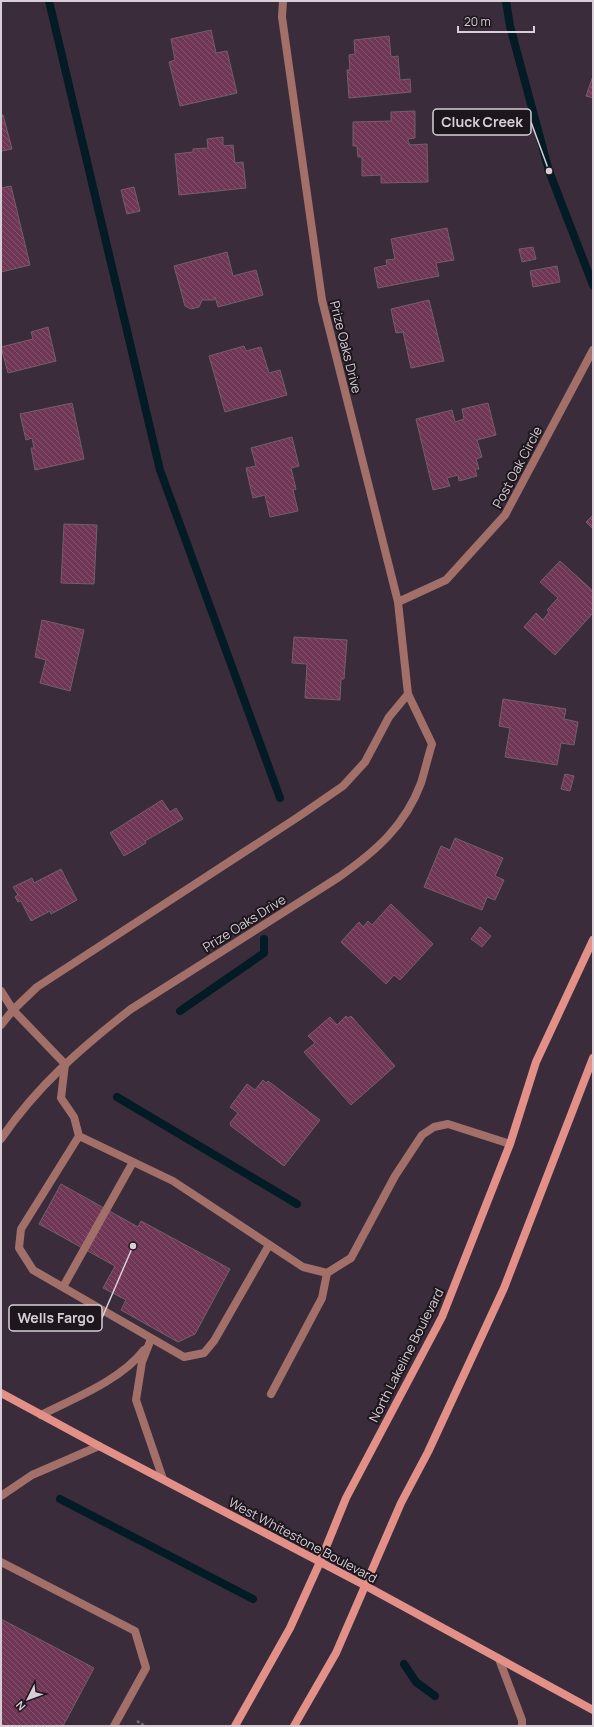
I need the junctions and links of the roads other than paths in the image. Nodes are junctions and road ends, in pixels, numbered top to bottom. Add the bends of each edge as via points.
1 (282, 1) edge
2 (593, 350) edge
3 (398, 602) junction
4 (408, 694) junction
5 (593, 940) edge
6 (1, 991) edge
7 (13, 1010) junction
8 (1, 1025) edge
9 (593, 1058) edge
10 (65, 1064) junction
11 (79, 1136) junction
12 (1, 1139) edge
13 (510, 1144) junction
14 (133, 1162) junction
15 (269, 1245) junction
16 (327, 1273) junction
17 (63, 1287) junction
18 (152, 1339) junction
19 (1, 1393) edge
20 (271, 1394) dead end
21 (41, 1415) junction
22 (99, 1446) junction
23 (163, 1479) junction
24 (1, 1496) edge
25 (1, 1562) edge
26 (320, 1562) junction
27 (366, 1586) junction
28 (499, 1659) junction
29 (593, 1710) edge
30 (114, 1726) edge
31 (234, 1726) edge
32 (294, 1726) edge
33 (522, 1726) edge

1 - 3 street, Prize Oaks Drive via 282,17 322,300
2 - 3 street, Post Oak Circle via 505,515 446,580
3 - 4 street, Prize Oaks Drive
4 - 7 street via 389,717 365,762 343,786 37,987
4 - 10 street, Prize Oaks Drive via 432,744 420,784 403,818 389,837 368,857 339,877 131,1009
5 - 13 main road, North Lakeline Boulevard via 536,1062
6 - 7 street
7 - 8 street
7 - 10 street
9 - 27 main road via 504,1288 428,1452 401,1503
10 - 11 street via 62,1098 74,1117
10 - 12 street, Prize Oaks Drive via 44,1084
11 - 14 street
11 - 17 street via 21,1229 19,1248 32,1270
13 - 16 street via 448,1124 434,1127 422,1135 395,1176 351,1258
13 - 26 main road, North Lakeline Boulevard via 442,1317 346,1498
14 - 15 street via 173,1181
14 - 17 street
15 - 16 street via 303,1267
15 - 18 street via 214,1341 204,1353 184,1357
16 - 20 street via 322,1298
17 - 18 street
18 - 21 street via 136,1359 121,1371 91,1390
18 - 23 street via 142,1362 136,1400
19 - 21 main road, West Whitestone Boulevard
21 - 22 main road, West Whitestone Boulevard
22 - 23 main road, West Whitestone Boulevard
22 - 24 street via 32,1475
23 - 26 main road, West Whitestone Boulevard
25 - 30 street via 135,1631 146,1668
26 - 27 main road, West Whitestone Boulevard
26 - 31 main road, North Lakeline Boulevard via 290,1628
27 - 28 main road, West Whitestone Boulevard
27 - 32 main road via 336,1652
28 - 29 main road, West Whitestone Boulevard
28 - 33 street

